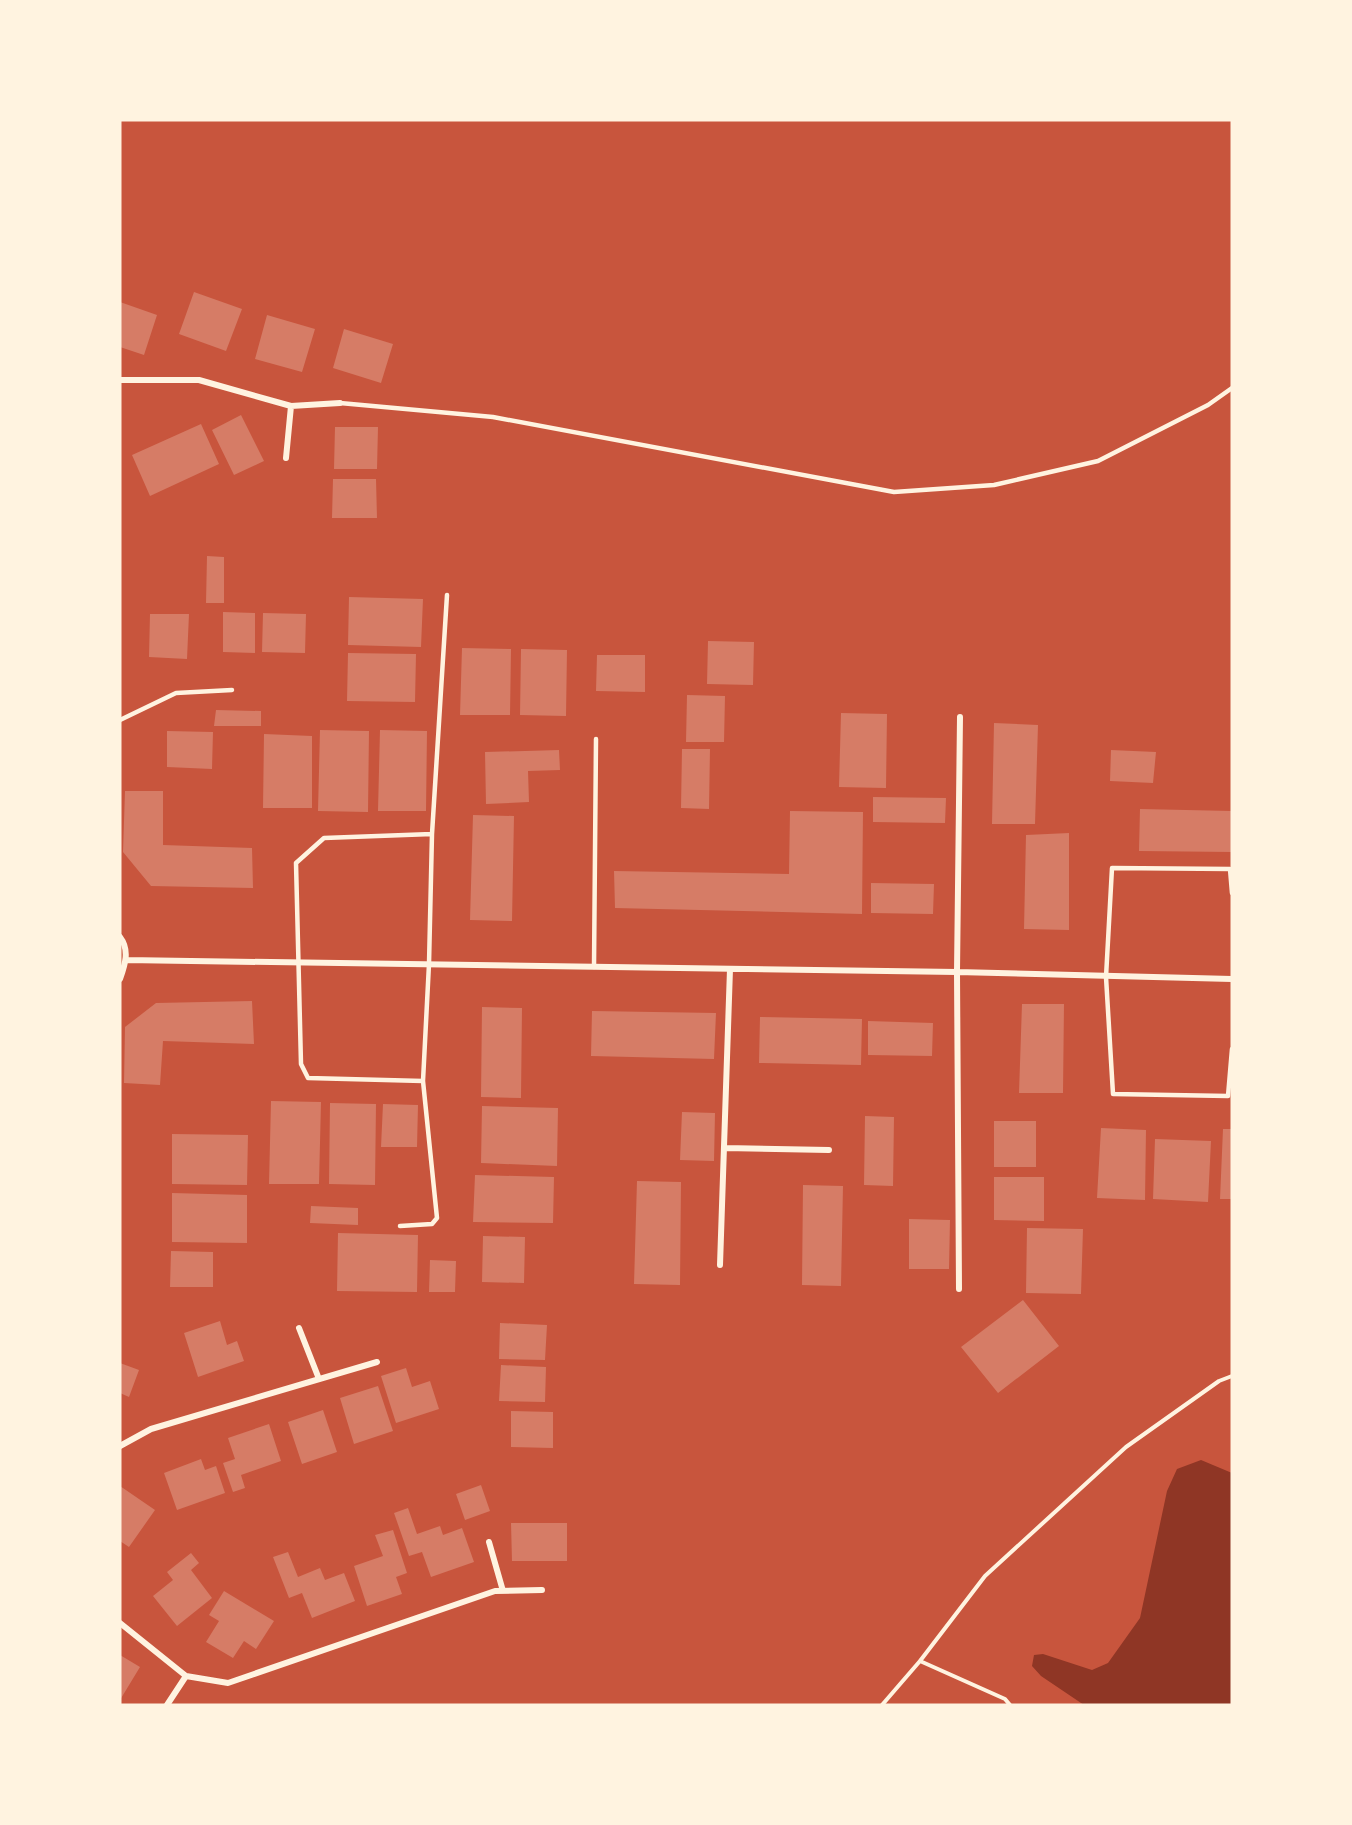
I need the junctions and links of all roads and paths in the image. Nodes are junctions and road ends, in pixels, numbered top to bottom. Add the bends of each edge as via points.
1 (120, 380) edge
2 (1232, 388) edge
3 (340, 403) joint
4 (291, 406) junction
5 (286, 458) dead end
6 (447, 595) dead end
7 (232, 690) dead end
8 (960, 717) dead end
9 (120, 720) edge
10 (596, 740) dead end
11 (432, 834) junction
12 (1232, 893) edge
13 (120, 937) edge
14 (126, 960) junction
15 (299, 962) junction
16 (429, 964) junction
17 (594, 967) junction
18 (730, 969) junction
19 (957, 972) junction
20 (1106, 977) junction
21 (120, 979) edge
22 (1232, 979) edge
23 (1232, 1049) edge
24 (423, 1081) junction
25 (724, 1148) junction
26 (829, 1150) dead end
27 (399, 1226) dead end
28 (720, 1265) dead end
29 (958, 1289) dead end
30 (299, 1328) dead end
31 (377, 1362) dead end
32 (1232, 1376) edge
33 (319, 1379) junction
34 (120, 1446) edge
35 (489, 1542) dead end
36 (542, 1590) dead end
37 (503, 1591) junction
38 (120, 1623) edge
39 (920, 1661) junction
40 (186, 1676) junction
41 (166, 1705) edge
42 (882, 1705) edge
43 (1010, 1705) edge

1 - 4 street via 199,380
2 - 3 lane via 1208,405 1098,461 994,485 894,492 493,417
3 - 4 street
4 - 5 street
6 - 11 lane
7 - 9 lane via 176,693
8 - 19 street
10 - 17 lane
11 - 15 lane via 324,838 296,863
11 - 16 lane
12 - 20 lane via 1230,869 1112,868
13 - 14 street
14 - 15 street
14 - 21 street
15 - 16 street
15 - 24 lane via 301,1064 308,1078
16 - 17 street
16 - 24 lane
17 - 18 street
18 - 19 street
18 - 25 street
19 - 20 street
19 - 29 street
20 - 22 street
20 - 23 lane via 1113,1094 1228,1096
24 - 27 lane via 437,1218 432,1224
25 - 26 street
25 - 28 street
30 - 33 street
31 - 33 street
32 - 39 path via 1219,1381 1126,1447 985,1576
33 - 34 street via 151,1429
35 - 37 street
36 - 37 street
37 - 40 street via 228,1683
38 - 40 street
39 - 42 path
39 - 43 path via 1005,1699
40 - 41 street

